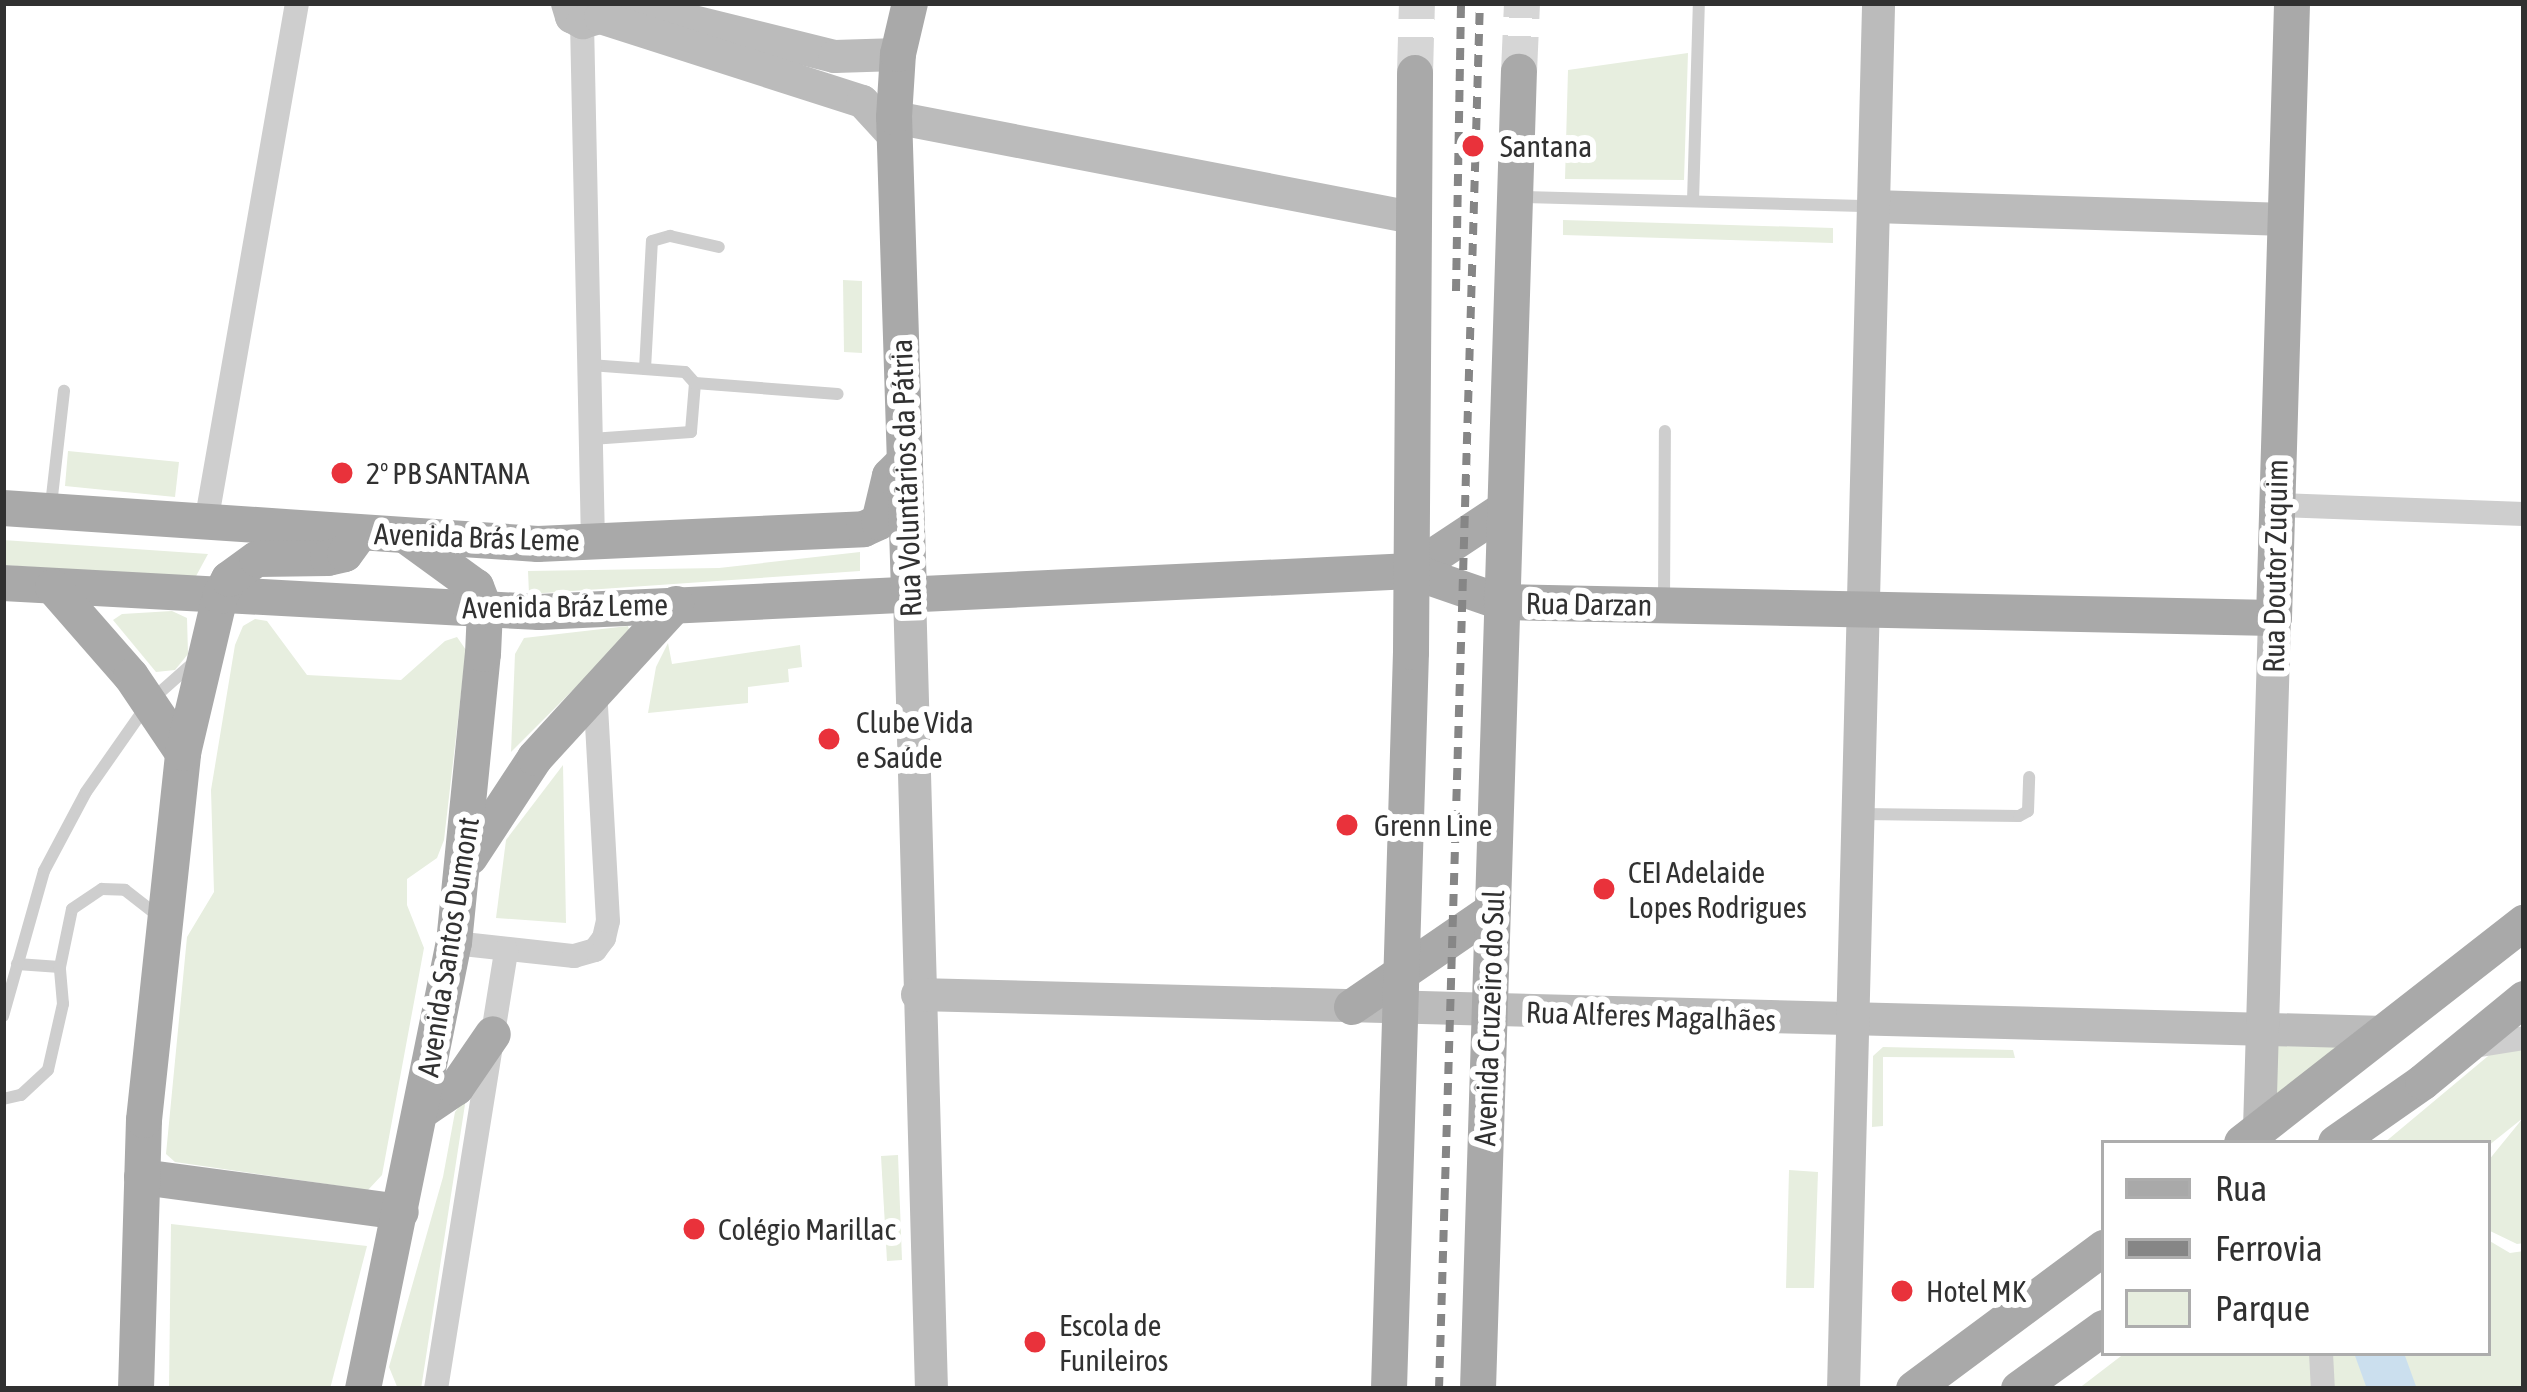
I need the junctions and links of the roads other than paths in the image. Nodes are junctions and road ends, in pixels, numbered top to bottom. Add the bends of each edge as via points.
1 (296, 3) edge
2 (910, 3) edge
3 (1699, 3) edge
4 (1878, 3) edge
5 (2292, 3) edge
6 (583, 9) edge
7 (898, 54) junction
8 (1519, 72) tunnel mouth
9 (1415, 73) tunnel mouth
10 (894, 127) junction
11 (1514, 197) junction
12 (1693, 201) junction
13 (1873, 206) junction
14 (1412, 217) junction
15 (2286, 219) junction
16 (719, 247) dead end
17 (590, 365) junction
18 (645, 369) junction
19 (695, 382) junction
20 (64, 392) dead end
21 (838, 394) dead end
22 (1665, 431) dead end
23 (591, 440) junction
24 (905, 461) junction
25 (2276, 505) junction
26 (3, 508) edge
27 (1503, 510) junction
28 (50, 512) junction
29 (2524, 514) edge
30 (206, 523) junction
31 (360, 533) junction
32 (407, 537) junction
33 (593, 542) junction
34 (1411, 571) junction
35 (3, 583) edge
36 (53, 587) junction
37 (909, 592) junction
38 (220, 596) junction
39 (1501, 602) junction
40 (676, 604) junction
41 (1664, 605) junction
42 (485, 610) junction
43 (1859, 610) junction
44 (2274, 618) junction
45 (208, 650) junction
46 (595, 688) junction
47 (148, 702) junction
48 (183, 753) junction
49 (2029, 777) dead end
50 (1855, 814) junction
51 (465, 865) junction
52 (1492, 911) junction
53 (2524, 923) edge
54 (164, 927) junction
55 (454, 943) junction
56 (506, 951) junction
57 (17, 964) junction
58 (61, 967) junction
59 (1402, 970) junction
60 (931, 994) junction
61 (2524, 999) edge
62 (1352, 1007) junction
63 (1400, 1008) junction
64 (1489, 1012) junction
65 (3, 1016) edge
66 (1851, 1022) junction
67 (2262, 1030) junction
68 (2385, 1032) junction
69 (493, 1034) junction
70 (2524, 1037) edge
71 (2465, 1047) junction
72 (3, 1099) edge
73 (422, 1110) junction
74 (2253, 1138) edge
75 (2340, 1140) edge
76 (142, 1177) junction
77 (401, 1212) junction
78 (2101, 1250) edge
79 (2101, 1330) edge
80 (375, 1331) junction
81 (2321, 1356) edge
82 (136, 1389) edge
83 (364, 1389) edge
84 (382, 1389) edge
85 (436, 1389) edge
86 (931, 1389) edge
87 (1389, 1389) edge
88 (1478, 1389) edge
89 (1843, 1389) edge
90 (1914, 1389) edge
91 (2019, 1389) edge
92 (2323, 1389) edge

1 - 30 street
2 - 7 main road, Rua Voluntários da Pátria
3 - 12 lane
4 - 13 street
5 - 15 main road, Rua Doutor Zuquim
6 - 7 street via 834,56
6 - 10 street via 862,101
6 - 17 street
7 - 10 main road, Rua Voluntários da Pátria
8 - 11 main road, Avenida Cruzeiro do Sul
9 - 14 main road
10 - 14 street
10 - 24 main road, Rua Voluntários da Pátria
11 - 12 lane
11 - 27 main road, Avenida Cruzeiro do Sul
12 - 13 lane
13 - 15 street
13 - 43 street
14 - 34 main road
15 - 25 main road, Rua Doutor Zuquim
16 - 18 lane via 670,236 652,241
17 - 18 lane
17 - 23 street
18 - 19 lane via 685,372
19 - 21 lane
19 - 23 lane via 692,432
20 - 28 lane
22 - 41 lane
23 - 33 street
24 - 33 main road, Avenida Brás Leme via 890,476 885,511 872,528
24 - 37 main road, Rua Voluntários da Pátria
25 - 29 street
25 - 44 main road, Rua Doutor Zuquim
26 - 28 main road, Avenida Brás Leme
27 - 34 main road
27 - 39 main road, Avenida Cruzeiro do Sul
28 - 30 main road, Avenida Brás Leme
30 - 31 main road, Avenida Brás Leme
31 - 32 main road, Avenida Brás Leme
31 - 38 main road via 345,554 257,559
32 - 33 main road, Avenida Brás Leme
32 - 42 main road via 476,587
34 - 37 main road, Rua Darzan
34 - 39 main road, Rua Darzan
34 - 59 main road
35 - 36 main road
36 - 38 main road
36 - 47 main road
37 - 40 main road, Avenida Bráz Leme
37 - 60 street, Rua Voluntários da Pátria via 916,955
38 - 42 main road, Avenida Bráz Leme
38 - 45 main road
39 - 41 main road, Rua Darzan
39 - 52 main road, Avenida Cruzeiro do Sul
40 - 42 main road, Avenida Bráz Leme
40 - 46 main road
41 - 43 main road, Rua Darzan
42 - 51 main road, Avenida Santos Dumont
43 - 44 main road, Rua Darzan
43 - 50 street
44 - 67 street, Rua Doutor Zuquim
45 - 47 lane
45 - 48 main road
46 - 51 main road via 513,786
46 - 56 street via 604,938 574,956
47 - 48 main road
47 - 57 lane via 86,791 44,871
48 - 54 main road
49 - 50 lane via 2028,811 2019,816
50 - 66 street
51 - 55 main road, Avenida Santos Dumont
52 - 59 main road
52 - 64 main road, Avenida Cruzeiro do Sul
53 - 68 main road
54 - 58 lane via 150,905 125,890 84,896 64,931
54 - 76 main road
55 - 56 street
55 - 73 main road, Avenida Santos Dumont
56 - 69 street, Avenida Santos Dumont
57 - 58 lane
57 - 65 lane
58 - 72 lane via 63,1004 48,1070 21,1095
59 - 62 main road
59 - 63 main road
60 - 62 street, Rua Alferes Magalhães
60 - 86 street, Rua Voluntários da Pátria
61 - 71 main road
62 - 63 street, Rua Alferes Magalhães
63 - 64 street, Rua Alferes Magalhães
63 - 87 main road
64 - 66 street, Rua Alferes Magalhães
64 - 88 main road, Avenida Cruzeiro do Sul
66 - 67 street, Rua Alferes Magalhães
66 - 89 street
67 - 68 street, Rua Alferes Magalhães
67 - 74 street, Rua Doutor Zuquim
68 - 74 main road
69 - 73 main road via 455,1088
69 - 85 street, Avenida Santos Dumont
70 - 71 street
71 - 75 main road
73 - 77 main road, Avenida Santos Dumont
76 - 77 main road
76 - 82 main road
77 - 80 main road, Avenida Santos Dumont
78 - 90 main road
79 - 91 main road
80 - 83 main road, Avenida Santos Dumont
80 - 84 street
81 - 92 street

